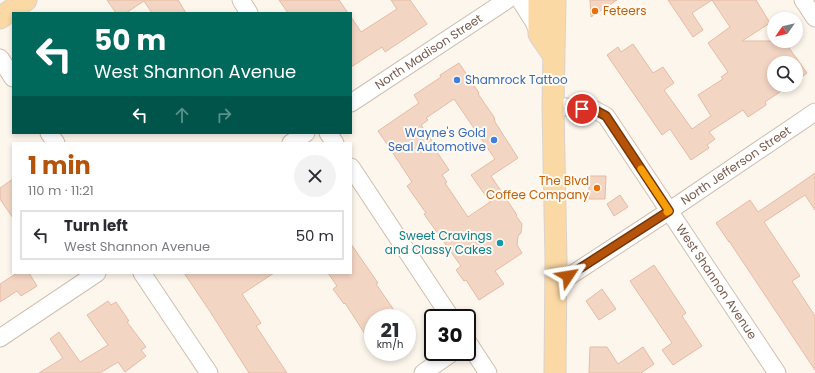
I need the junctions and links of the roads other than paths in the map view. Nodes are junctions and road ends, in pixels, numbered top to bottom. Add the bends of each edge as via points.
1 (26, 0) edge
2 (241, 0) edge
3 (507, 0) edge
4 (520, 0) edge
5 (539, 0) edge
6 (555, 0) edge
7 (567, 0) edge
8 (803, 0) edge
9 (248, 12) edge
10 (0, 18) edge
11 (815, 18) edge
12 (539, 34) junction
13 (554, 56) junction
14 (0, 58) edge
15 (12, 76) edge
16 (352, 102) edge
17 (553, 106) junction
18 (815, 112) edge
19 (304, 134) edge
20 (292, 142) edge
21 (352, 169) edge
22 (669, 211) junction
23 (96, 274) edge
24 (143, 274) edge
25 (556, 285) junction
26 (445, 309) edge
27 (0, 338) edge
28 (476, 355) edge
29 (440, 361) edge
30 (209, 373) edge
31 (422, 373) edge
32 (488, 373) edge
33 (555, 373) edge
34 (777, 373) edge

1 - 10 main road
2 - 9 street
3 - 16 street, North Madison Street
4 - 12 street
5 - 12 main road
6 - 13 main road
7 - 13 main road via 567,31
8 - 11 street
12 - 13 main road
13 - 17 main road
14 - 15 street
17 - 22 street, West Shannon Avenue via 593,109 606,116
17 - 25 main road
18 - 22 street, North Jefferson Street
19 - 20 street
21 - 26 street
22 - 25 street, North Jefferson Street
22 - 34 street, West Shannon Avenue
23 - 27 street
24 - 30 street
25 - 33 main road
28 - 32 street
29 - 31 street

